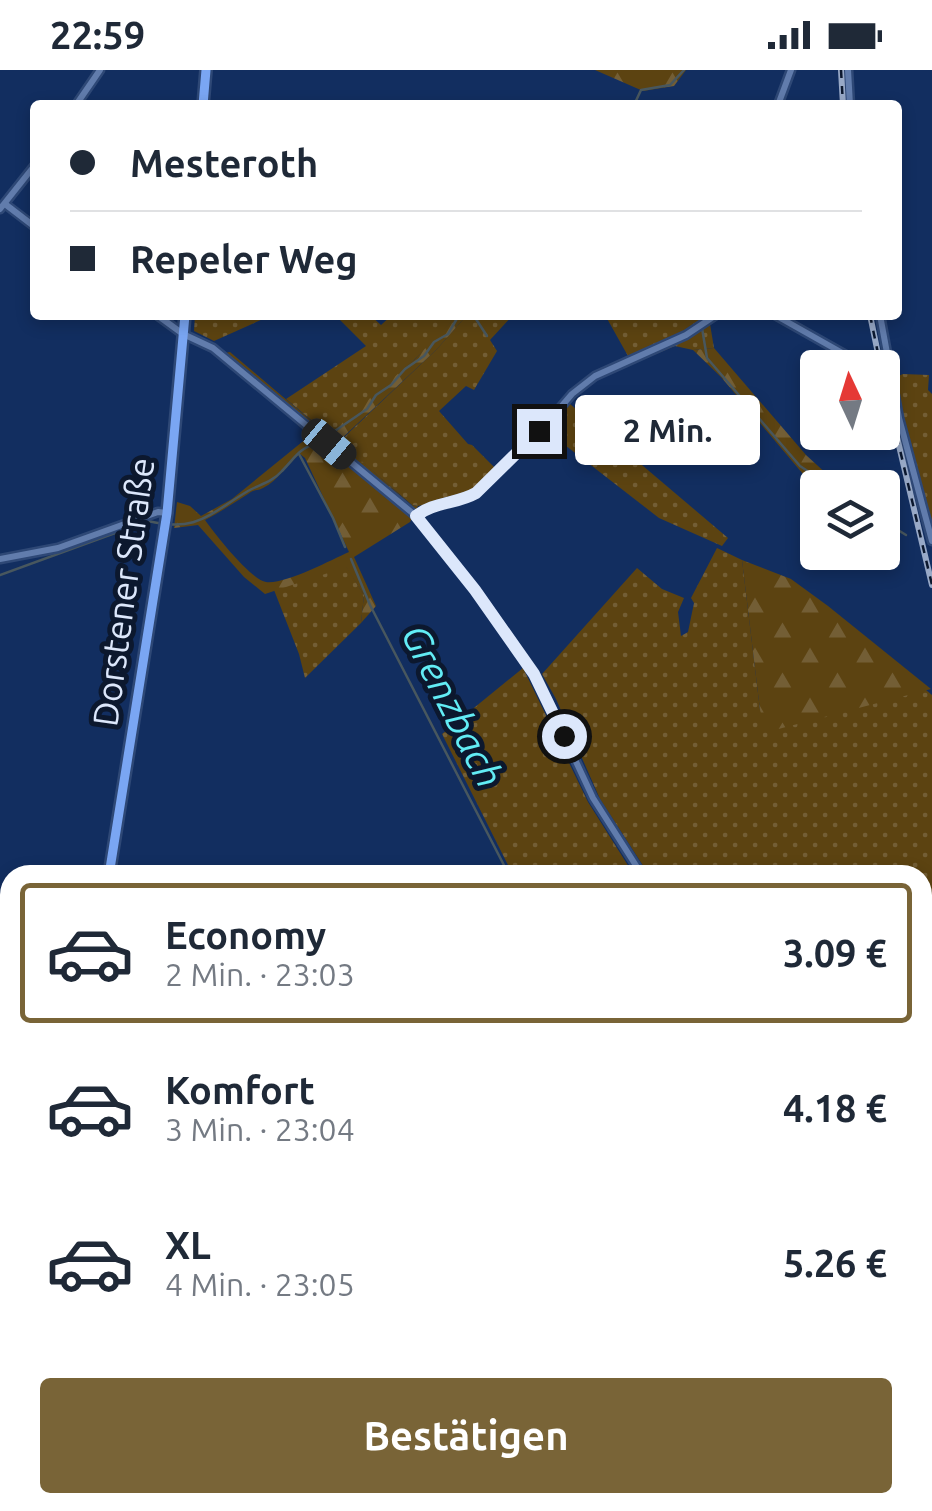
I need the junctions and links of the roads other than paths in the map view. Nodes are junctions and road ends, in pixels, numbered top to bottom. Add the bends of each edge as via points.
1 (100, 70) edge
2 (206, 70) edge
3 (791, 70) edge
4 (848, 70) edge
5 (79, 100) edge
6 (203, 100) edge
7 (780, 100) edge
8 (850, 100) edge
9 (30, 170) edge
10 (2, 206) edge
11 (30, 224) edge
12 (164, 320) edge
13 (185, 320) edge
14 (708, 320) edge
15 (784, 320) edge
16 (881, 320) edge
17 (184, 334) junction
18 (837, 350) edge
19 (884, 350) edge
20 (900, 422) edge
21 (416, 516) junction
22 (166, 521) junction
23 (932, 540) edge
24 (0, 560) edge
25 (111, 865) edge
26 (636, 865) edge

1 - 5 street
2 - 6 main road
3 - 7 street
4 - 8 street
9 - 10 street
10 - 11 street
12 - 17 street
13 - 17 main road, Dorstener Straße
14 - 21 street via 595,376 476,493
15 - 18 street
16 - 19 street
17 - 21 street via 213,348
17 - 22 main road, Dorstener Straße
20 - 23 street
21 - 26 street via 534,674 593,798
22 - 24 street via 158,512 58,548
22 - 25 main road, Dorstener Straße

